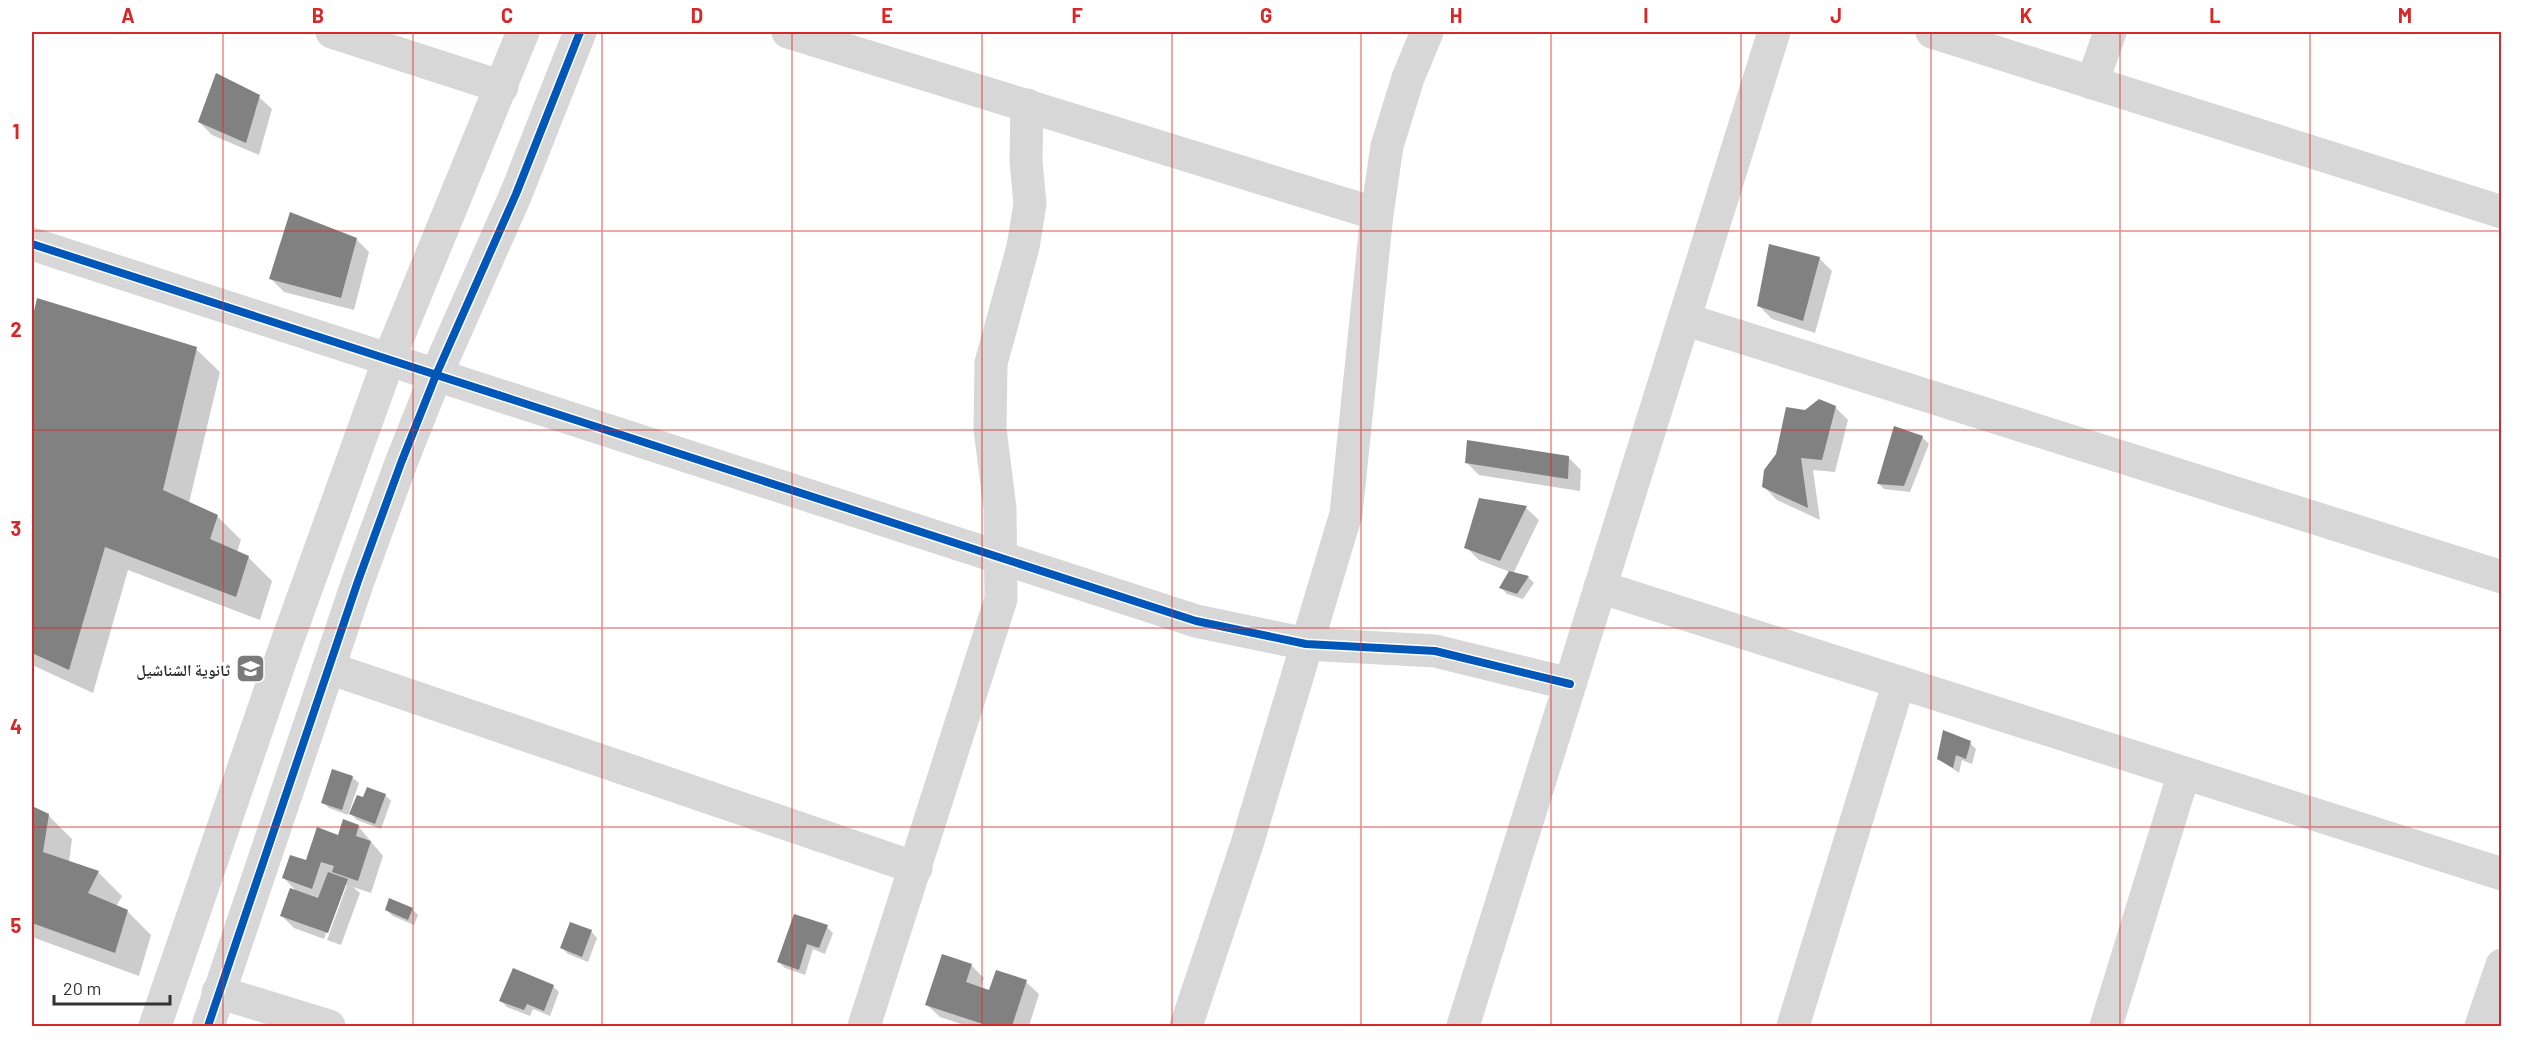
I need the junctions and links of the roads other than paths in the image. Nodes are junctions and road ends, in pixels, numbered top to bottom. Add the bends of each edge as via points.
1 (332, 32) edge
2 (523, 32) edge
3 (580, 32) edge
4 (788, 32) edge
5 (1427, 32) edge
6 (1774, 32) edge
7 (1932, 32) edge
8 (2110, 32) edge
9 (2092, 83) junction
10 (502, 87) junction
11 (1027, 105) junction
12 (2502, 212) edge
13 (1377, 214) junction
14 (32, 244) edge
15 (1684, 319) junction
16 (389, 359) junction
17 (436, 375) junction
18 (1000, 557) junction
19 (2502, 577) edge
20 (1600, 587) junction
21 (1306, 644) junction
22 (329, 669) junction
23 (1899, 682) junction
24 (1570, 684) junction
25 (2184, 773) junction
26 (916, 868) junction
27 (2502, 874) edge
28 (2502, 965) edge
29 (218, 992) junction
30 (155, 1026) edge
31 (208, 1026) edge
32 (329, 1026) edge
33 (864, 1026) edge
34 (1186, 1026) edge
35 (1463, 1026) edge
36 (1792, 1026) edge
37 (2106, 1026) edge
38 (2481, 1026) edge

1 - 10 street
2 - 10 street
3 - 17 street via 516,194
4 - 11 street
5 - 13 street via 1387,146
6 - 15 street
7 - 9 street
8 - 9 street
9 - 12 street
10 - 16 street
11 - 13 street
11 - 18 street via 1028,214 1023,247 990,363 990,429 1000,508
13 - 21 street via 1346,513
14 - 16 street
15 - 19 street
15 - 20 street
16 - 17 street
16 - 30 street
17 - 18 street
17 - 22 street via 379,522
18 - 21 street via 1196,621
18 - 26 street via 1001,598
20 - 23 street
20 - 24 street
21 - 24 street via 1435,651
21 - 34 street via 1247,844
22 - 26 street
22 - 29 street
23 - 25 street
23 - 36 street
24 - 35 street
25 - 27 street
25 - 37 street
26 - 33 street
28 - 38 street
29 - 31 street
29 - 32 street

